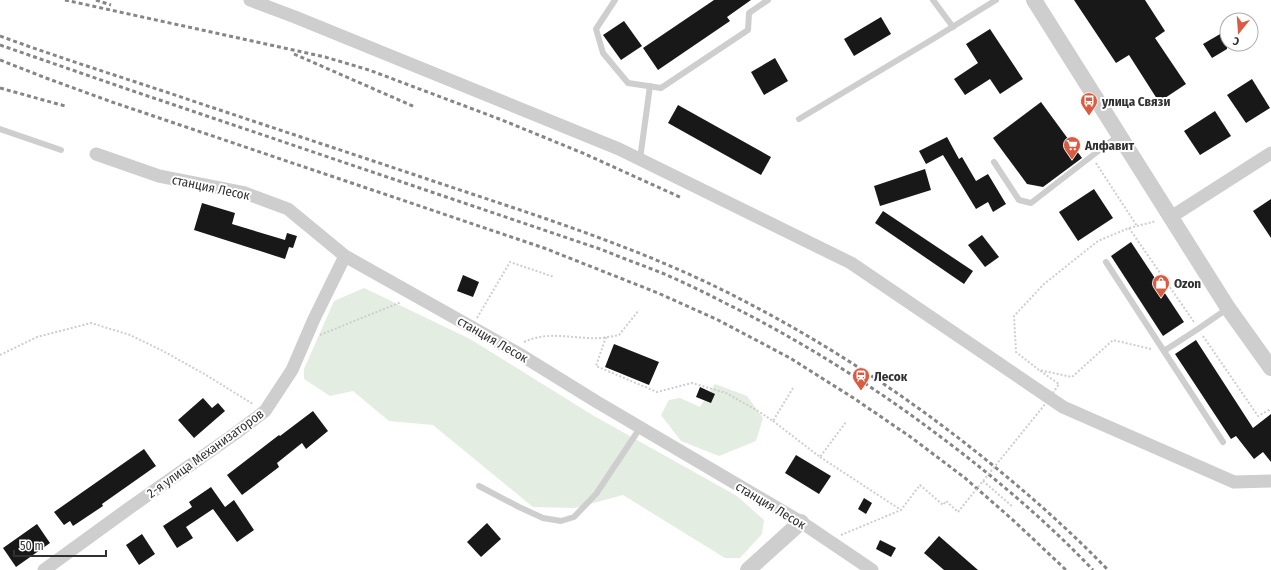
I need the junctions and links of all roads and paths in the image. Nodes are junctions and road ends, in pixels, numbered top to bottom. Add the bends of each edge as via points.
1 (250, 0) edge
2 (615, 0) edge
3 (768, 0) edge
4 (933, 0) edge
5 (996, 0) edge
6 (1034, 0) edge
7 (953, 27) junction
8 (650, 86) junction
9 (799, 120) dead end
10 (0, 129) edge
11 (1119, 135) junction
12 (61, 150) dead end
13 (96, 154) dead end
14 (1271, 154) edge
15 (1091, 156) junction
16 (640, 159) junction
17 (994, 162) dead end
18 (1171, 218) junction
19 (1137, 226) junction
20 (345, 256) junction
21 (1106, 262) dead end
22 (554, 277) dead end
23 (415, 296) junction
24 (1228, 308) junction
25 (639, 310) dead end
26 (472, 327) junction
27 (606, 337) junction
28 (304, 342) junction
29 (511, 349) junction
30 (1164, 352) junction
31 (0, 355) edge
32 (1271, 368) edge
33 (1039, 370) junction
34 (793, 388) dead end
35 (265, 411) junction
36 (773, 421) junction
37 (846, 422) dead end
38 (640, 428) junction
39 (1223, 442) dead end
40 (820, 457) junction
41 (983, 481) junction
42 (1271, 481) edge
43 (479, 486) dead end
44 (1013, 507) dead end
45 (901, 510) junction
46 (801, 522) junction
47 (828, 540) junction
48 (44, 570) edge
49 (748, 570) edge
50 (872, 570) edge

1 - 16 street
2 - 8 lane via 596,29 603,53 628,83
3 - 8 lane via 749,12 748,30 661,88
4 - 7 lane
5 - 7 lane
6 - 11 street
7 - 9 lane
8 - 16 lane
10 - 12 lane
11 - 15 lane
11 - 18 street
13 - 20 street, станция Лесок via 159,176 245,193 288,209
14 - 18 street
15 - 17 lane via 1030,203 1019,200
15 - 19 path
16 - 42 street via 851,263 1063,407 1234,482
18 - 19 path
18 - 24 street
19 - 33 path via 1098,242 1044,284 1014,316 1016,352
20 - 23 street, станция Лесок
20 - 28 street, 2-я улица Механизаторов
21 - 30 lane
22 - 26 path via 510,262
23 - 26 street, станция Лесок
23 - 28 path
24 - 30 lane
24 - 32 street
25 - 27 path via 619,335
26 - 29 street, станция Лесок
27 - 29 path via 544,336
27 - 36 path via 596,366 657,392 692,383 699,385 726,394
28 - 35 street, 2-я улица Механизаторов via 292,370
29 - 38 street, станция Лесок
30 - 33 path via 1113,340 1072,377
30 - 39 lane
31 - 35 path via 37,337 91,324 130,336 163,351
33 - 41 path, bridge via 1059,384
34 - 36 path
35 - 48 street, 2-я улица Механизаторов
36 - 40 path
37 - 40 path
38 - 43 lane via 596,494 574,517 561,521 543,518
38 - 46 street, станция Лесок
40 - 45 path
41 - 44 path
41 - 45 path, bridge via 958,512 946,501 943,505 920,485
45 - 47 path
46 - 47 street, станция Лесок
46 - 49 street
47 - 50 street, станция Лесок

